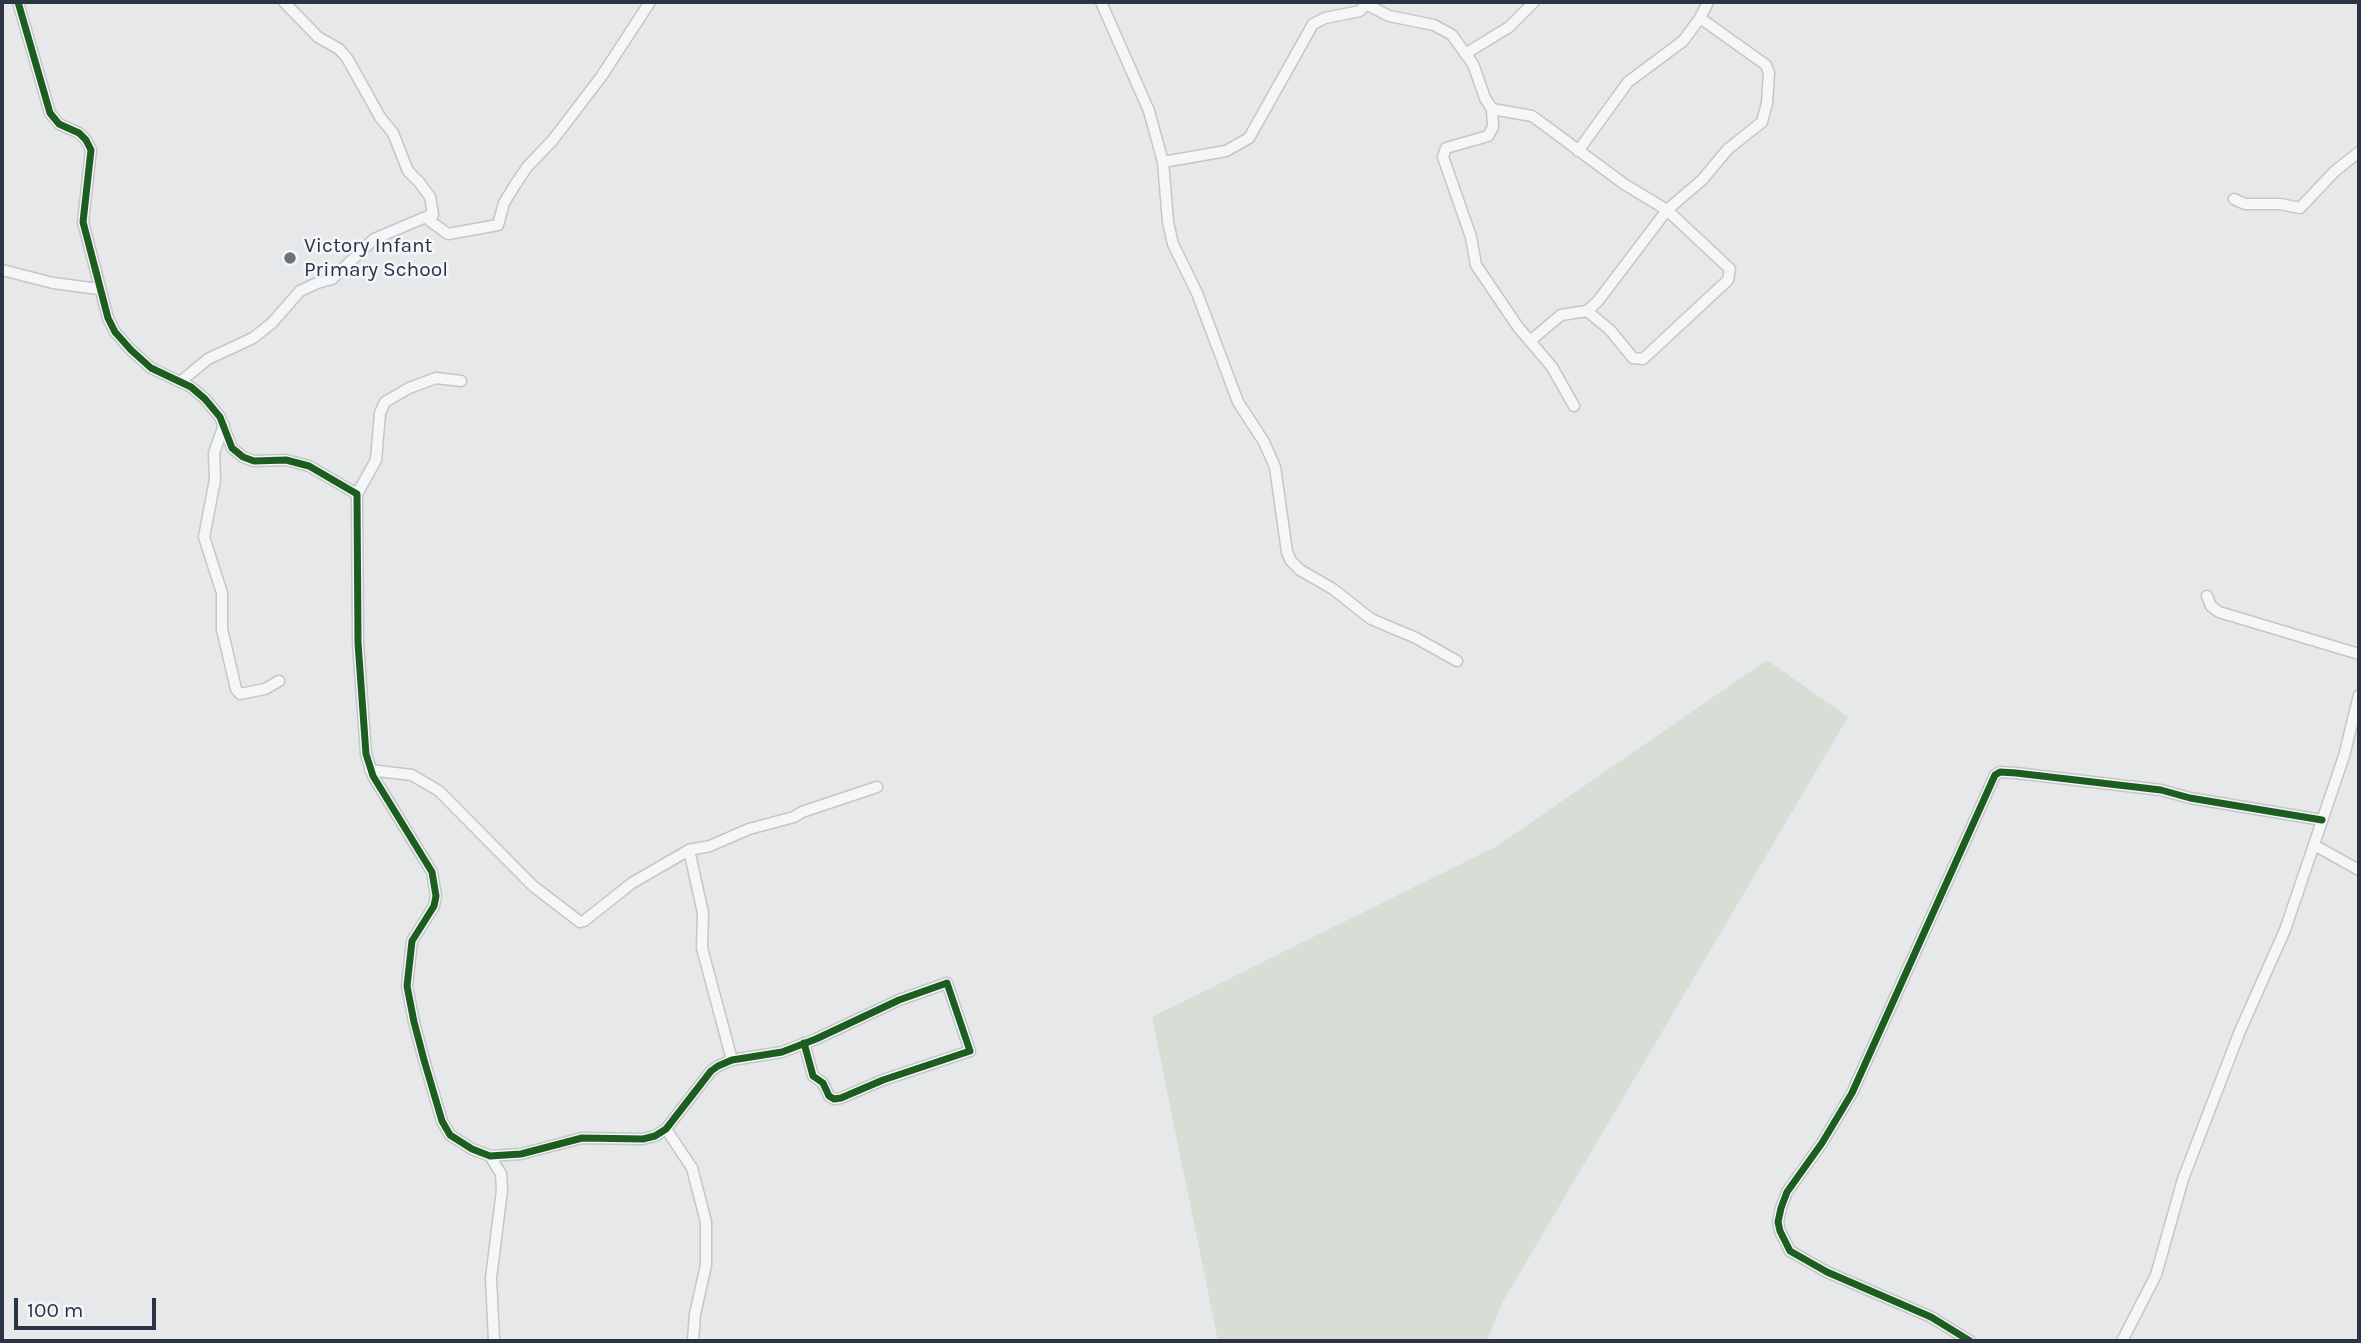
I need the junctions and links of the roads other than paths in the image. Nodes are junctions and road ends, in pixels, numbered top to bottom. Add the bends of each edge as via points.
1 (17, 2) edge
2 (284, 2) edge
3 (649, 2) edge
4 (1101, 2) edge
5 (1534, 2) edge
6 (1708, 2) edge
7 (1367, 3) edge
8 (1700, 18) junction
9 (1465, 54) junction
10 (1492, 109) junction
11 (1578, 150) junction
12 (2359, 152) edge
13 (1163, 162) junction
14 (2234, 199) dead end
15 (1667, 210) junction
16 (433, 214) junction
17 (2, 270) edge
18 (99, 289) junction
19 (1587, 311) junction
20 (1530, 341) junction
21 (461, 381) dead end
22 (180, 382) junction
23 (1574, 406) dead end
24 (224, 425) junction
25 (358, 494) junction
26 (2207, 596) dead end
27 (2359, 654) edge
28 (1457, 661) dead end
29 (279, 681) dead end
30 (2359, 695) edge
31 (370, 770) junction
32 (877, 787) dead end
33 (2322, 820) junction
34 (2314, 845) junction
35 (689, 850) junction
36 (2359, 870) edge
37 (804, 1043) junction
38 (732, 1060) junction
39 (666, 1129) junction
40 (490, 1156) junction
41 (494, 1341) edge
42 (693, 1341) edge
43 (1970, 1341) edge
44 (2122, 1341) edge

1 - 18 street via 50,113 59,124 86,139 91,150 83,222
2 - 16 street via 318,37 347,58 393,133 408,172 430,197
3 - 16 street via 601,77 527,167 505,203 498,225 448,234 430,221
4 - 13 street via 1149,111
5 - 9 street via 1509,27
6 - 8 street
7 - 9 street via 1389,16 1434,24 1452,36
7 - 13 street via 1360,11 1313,24 1249,138 1226,151
8 - 11 street via 1683,41 1628,82
8 - 15 street via 1766,65 1768,103 1762,121
9 - 10 street
10 - 11 street via 1532,116
10 - 20 street via 1493,127 1488,136 1446,148 1443,156 1476,265
11 - 15 street
12 - 14 street via 2300,208
13 - 28 street via 1173,244 1197,293 1238,402 1275,467 1291,561 1371,619
15 - 19 street
15 - 19 street via 1730,269 1728,281 1643,359 1633,358
16 - 22 street via 374,239 332,279 300,292 253,338 208,359
17 - 18 street
18 - 22 street via 108,318 126,345 151,368
19 - 20 street via 1561,315
20 - 23 street via 1552,367
21 - 25 street via 436,378 386,402 380,413 376,460
22 - 24 street via 205,398
24 - 25 street via 232,448 243,457 309,466
24 - 29 street via 214,453 215,480 204,537 222,593 222,629 240,694
25 - 31 street via 358,643
26 - 27 street via 2219,611
30 - 33 street
31 - 35 street via 412,775 439,791 533,886 580,922 632,883
31 - 40 street via 432,872 434,906 412,941 407,986 442,1121 450,1135
32 - 35 street
33 - 34 street
33 - 43 street via 2161,790 2016,773 1994,775 1852,1093 1787,1192 1778,1222 1790,1251 1931,1317
34 - 36 street
34 - 44 street via 2285,930 2183,1179 2156,1275
35 - 38 street via 704,913 702,948
37 - 37 street via 947,983 970,1051 834,1099 813,1076
37 - 38 street via 782,1052
38 - 39 street via 711,1071
39 - 40 street via 642,1139 582,1138 520,1154
39 - 42 street via 692,1168 706,1222 706,1265
40 - 41 street via 501,1174 502,1190 492,1271

